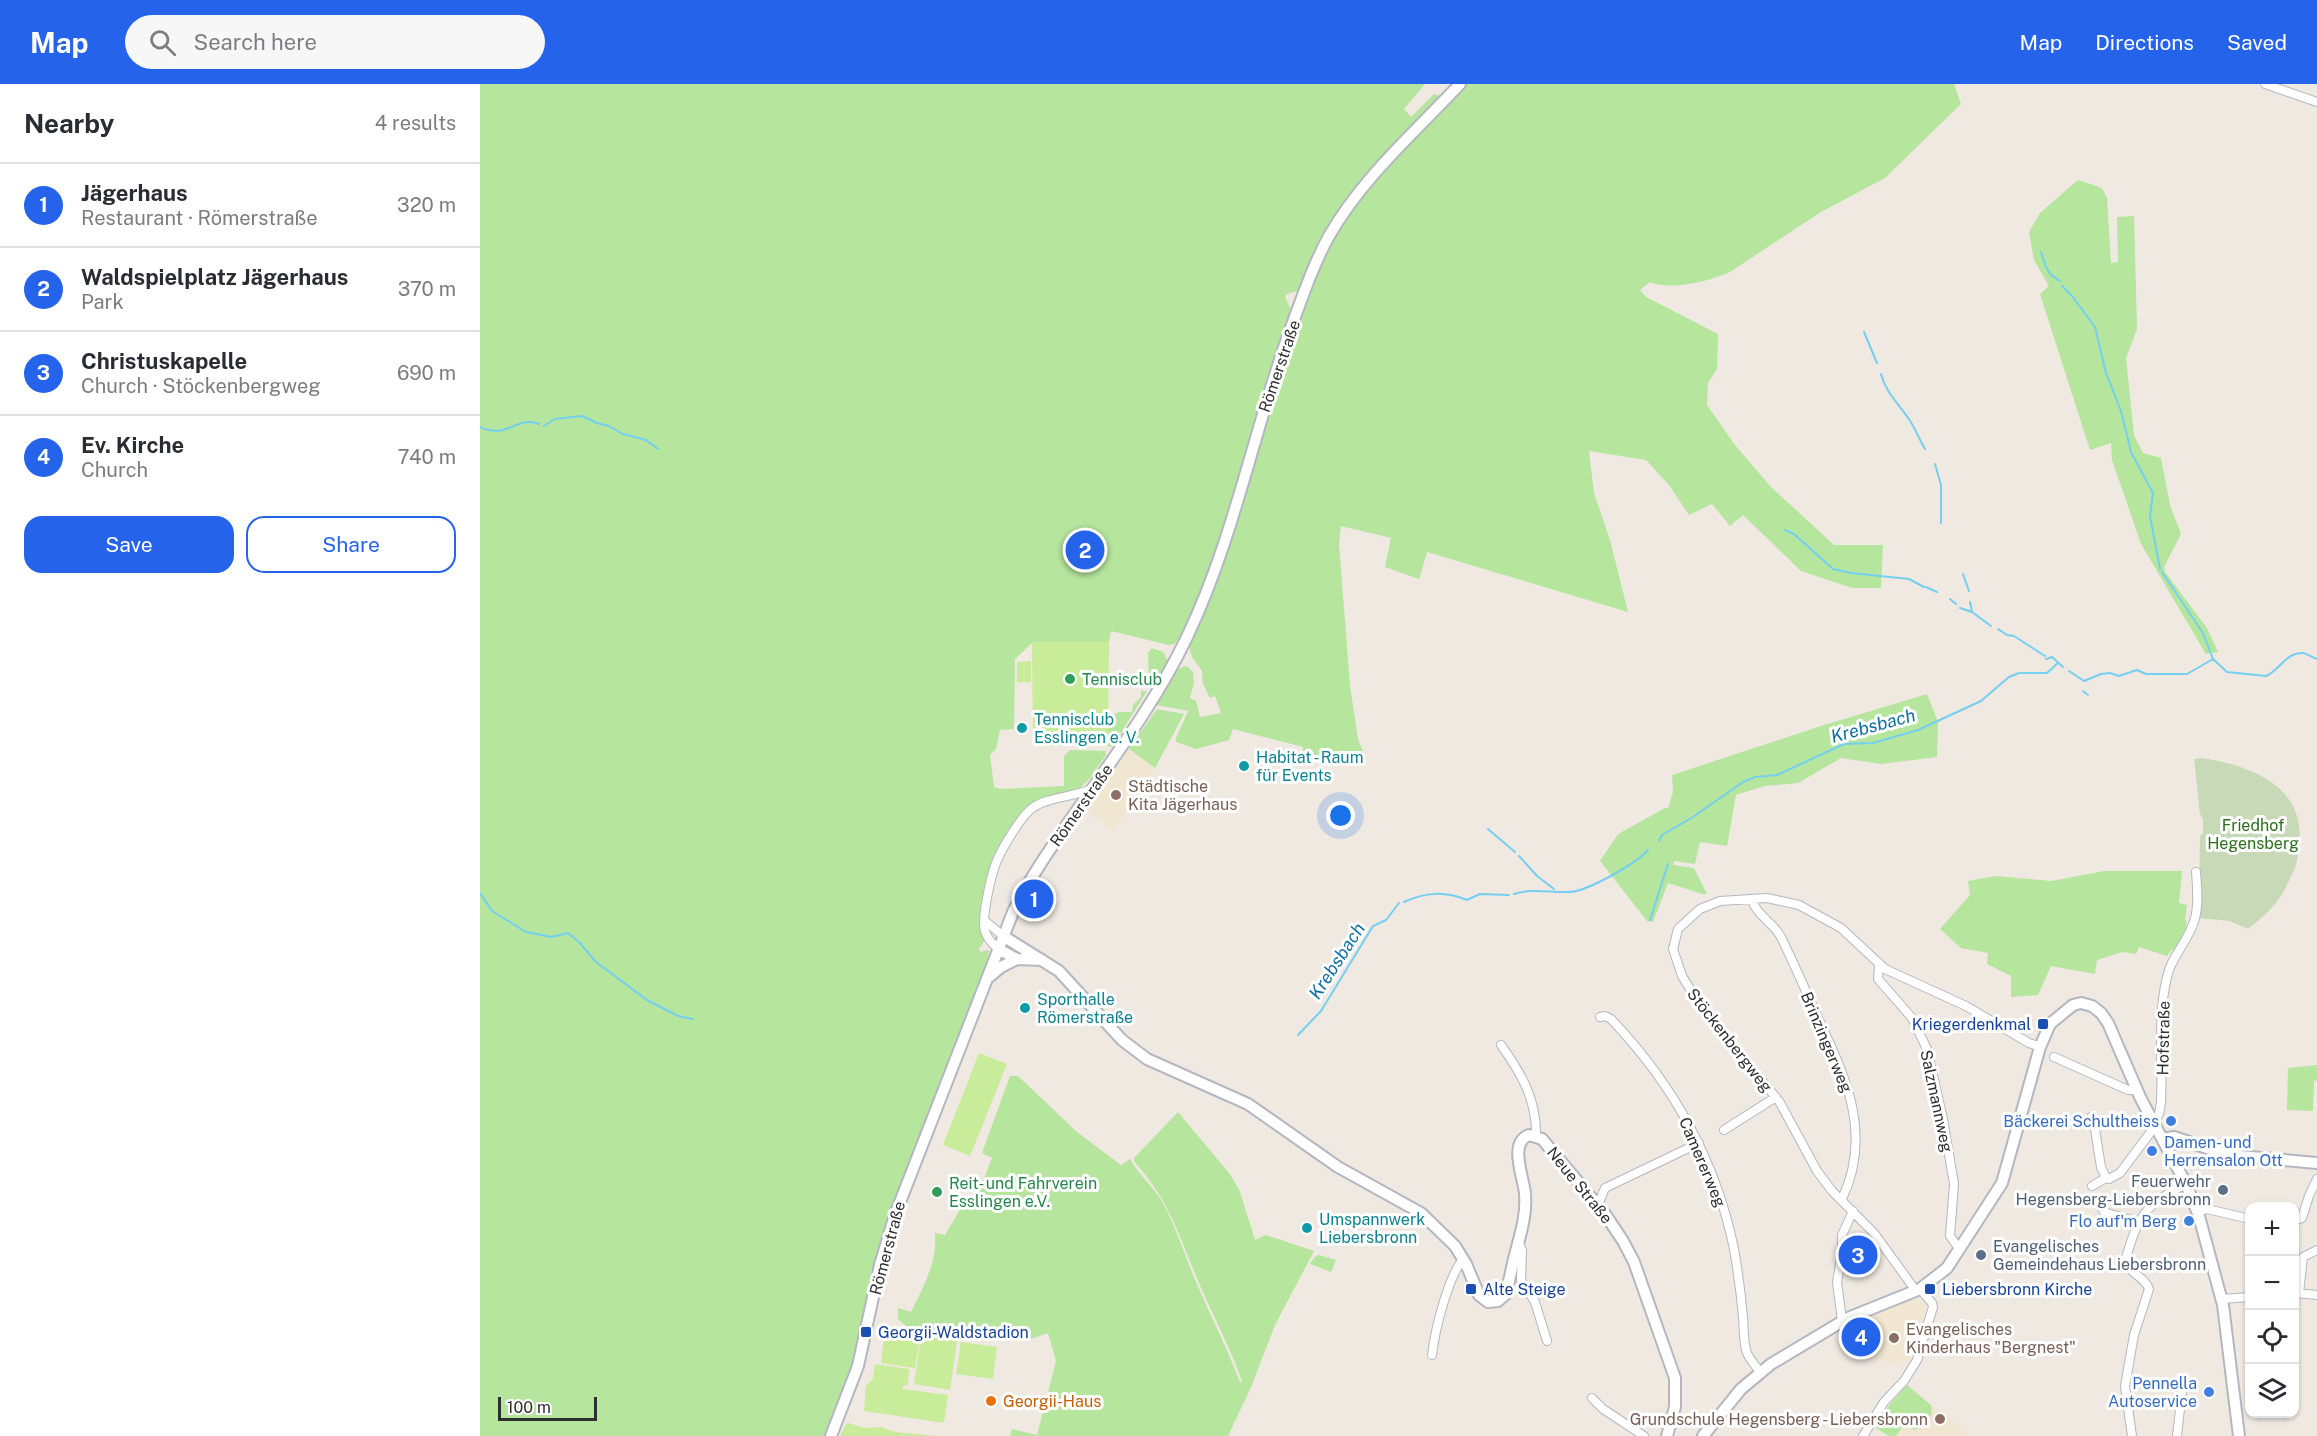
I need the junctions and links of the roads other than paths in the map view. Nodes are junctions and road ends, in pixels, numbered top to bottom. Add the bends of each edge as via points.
1 (1460, 84) edge
2 (2265, 84) edge
3 (2317, 102) edge
4 (1093, 788) junction
5 (2196, 872) dead end
6 (1752, 900) junction
7 (984, 920) junction
8 (1003, 936) junction
9 (998, 949) junction
10 (1017, 959) junction
11 (1043, 960) junction
12 (1879, 965) junction
13 (986, 979) junction
14 (1600, 1017) dead end
15 (1501, 1045) dead end
16 (2040, 1047) junction
17 (2054, 1057) dead end
18 (2137, 1090) junction
19 (1776, 1097) junction
20 (2091, 1117) dead end
21 (2155, 1123) junction
22 (1724, 1130) dead end
23 (1536, 1136) junction
24 (2163, 1139) junction
25 (1699, 1143) junction
26 (2317, 1163) edge
27 (2106, 1178) junction
28 (2317, 1179) edge
29 (2186, 1184) junction
30 (2092, 1186) dead end
31 (1842, 1199) junction
32 (2099, 1203) dead end
33 (1598, 1205) junction
34 (1853, 1211) junction
35 (2198, 1211) junction
36 (2245, 1218) edge
37 (2299, 1219) edge
38 (2138, 1222) junction
39 (1518, 1241) junction
40 (1960, 1250) junction
41 (2317, 1250) edge
42 (1463, 1258) junction
43 (2299, 1281) edge
44 (1918, 1290) junction
45 (2299, 1293) edge
46 (2317, 1295) edge
47 (2245, 1297) edge
48 (2221, 1299) junction
49 (1842, 1321) junction
50 (1547, 1341) dead end
51 (1432, 1354) dead end
52 (1760, 1372) junction
53 (2182, 1391) dead end
54 (1592, 1398) dead end
55 (1707, 1434) edge
56 (831, 1436) edge
57 (1644, 1436) edge
58 (1667, 1436) edge
59 (1863, 1436) edge
60 (2132, 1436) edge
61 (2177, 1436) edge
62 (2239, 1436) edge

1 - 4 street, Römerstraße via 1374,174 1328,239 1285,344 1201,606 1156,693
2 - 3 street
4 - 7 street via 1042,804 1026,814 996,862
4 - 8 street, Römerstraße via 1028,884
5 - 21 street, Hofstraße via 2196,917 2168,970 2162,1000 2161,1102
6 - 12 street, Stöckenbergweg via 1775,900 1815,913 1841,928
6 - 19 street, Stöckenbergweg via 1720,901 1700,909 1680,927 1672,949 1692,992
6 - 31 street, Brinzingerweg via 1757,912 1781,938 1850,1093 1856,1140 1852,1172
7 - 8 street
7 - 9 street via 987,936
8 - 9 street, Römerstraße
8 - 11 street, Neue Straße
9 - 10 street
9 - 13 street, Römerstraße
10 - 11 street
10 - 13 street
11 - 42 street, Neue Straße via 1065,977 1133,1050 1162,1067 1248,1104 1338,1167 1414,1208 1448,1237
12 - 16 street
12 - 40 street, Salzmannweg via 1878,979 1912,1018 1929,1055 1954,1184 1950,1236
13 - 56 street, Römerstraße via 895,1215 858,1365
14 - 25 street, Camererweg via 1611,1019 1644,1056
15 - 23 street via 1528,1090
16 - 18 street via 2050,1024 2064,1010 2075,1004 2092,1006 2108,1023
16 - 40 street via 2004,1179
17 - 18 street via 2128,1090
18 - 21 street
19 - 22 street
19 - 31 street, Stöckenbergweg via 1810,1161
20 - 27 street
21 - 24 street
21 - 27 street via 2120,1173
23 - 33 street, Neue Straße
23 - 39 street, Neue Straße via 1525,1136 1518,1146 1526,1199
24 - 26 street via 2176,1137 2228,1155
24 - 29 street
25 - 33 street via 1605,1188
25 - 52 street, Camererweg via 1728,1223 1746,1348
27 - 30 street
28 - 37 street
29 - 35 street
29 - 38 street via 2157,1200
31 - 34 street, Stöckenbergweg
32 - 38 street via 2104,1212
33 - 58 street, Neue Straße via 1631,1255 1672,1369 1675,1404
34 - 44 street, Stöckenbergweg
34 - 49 street via 1843,1233 1837,1282
35 - 36 street
35 - 48 street
38 - 60 street via 2126,1258 2133,1274 2148,1285 2148,1295 2135,1331 2125,1390
39 - 42 street, Neue Straße via 1507,1290 1498,1301 1488,1302 1481,1297
39 - 50 street via 1522,1250 1521,1280 1535,1302
40 - 44 street via 1941,1275
41 - 43 street via 2303,1257
42 - 51 street via 1438,1322
44 - 49 street
44 - 59 street, Stöckenbergweg via 1933,1307 1919,1355
45 - 46 street
47 - 48 street
48 - 62 street
49 - 52 street
52 - 55 street via 1741,1389
53 - 61 street
54 - 57 street

